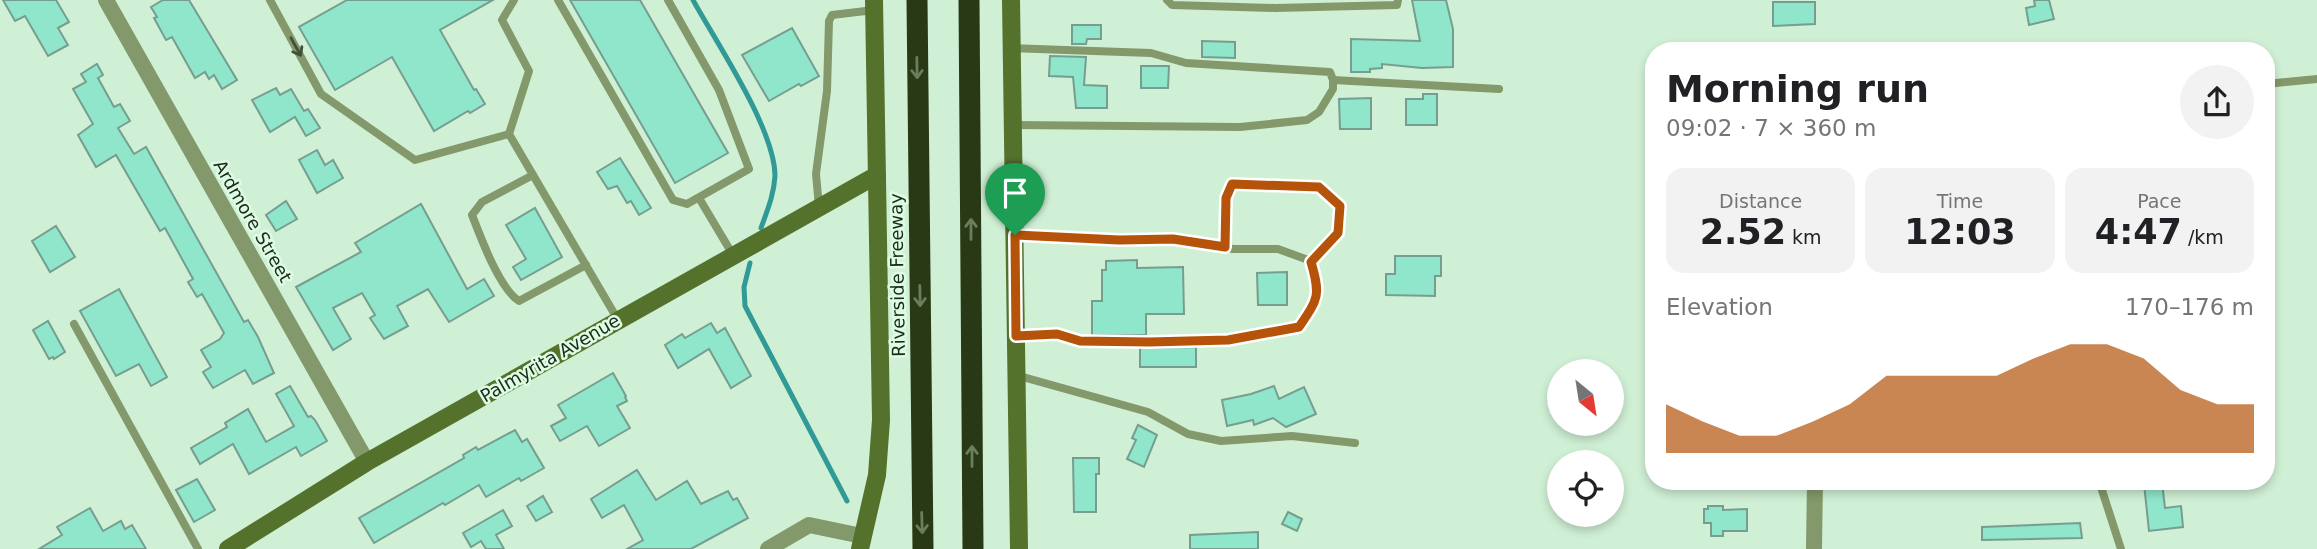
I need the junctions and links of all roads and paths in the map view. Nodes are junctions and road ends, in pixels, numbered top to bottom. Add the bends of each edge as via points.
1 (106, 0) edge
2 (270, 0) edge
3 (514, 0) edge
4 (558, 0) edge
5 (668, 0) edge
6 (917, 0) edge
7 (1011, 0) edge
8 (1167, 0) edge
9 (1398, 0) edge
10 (874, 5) edge
11 (971, 5) edge
12 (1012, 48) junction
13 (2317, 79) edge
14 (1333, 80) junction
15 (2275, 83) edge
16 (1499, 89) dead end
17 (1013, 125) junction
18 (509, 134) junction
19 (877, 174) junction
20 (533, 175) junction
21 (699, 198) junction
22 (819, 207) junction
23 (1015, 235) junction
24 (1225, 247) junction
25 (733, 255) junction
26 (1311, 262) junction
27 (586, 265) junction
28 (618, 320) junction
29 (74, 324) dead end
30 (1016, 336) junction
31 (1016, 375) junction
32 (1355, 443) dead end
33 (367, 461) junction
34 (1815, 490) edge
35 (2102, 490) edge
36 (861, 543) edge
37 (198, 549) edge
38 (228, 549) edge
39 (768, 549) edge
40 (923, 549) edge
41 (973, 549) edge
42 (1019, 549) edge
43 (1814, 549) edge
44 (2121, 549) edge

1 - 33 street, Ardmore Street
2 -> 18 lane via 321,94 415,160
3 - 18 lane via 502,20 529,71
4 - 21 lane via 673,200 687,204
5 - 21 lane via 719,90 749,169
6 -> 40 highway, Riverside Freeway
7 - 12 main road
8 - 9 lane via 1172,5 1276,8 1397,5
10 - 19 main road
10 - 22 lane via 832,15 829,21 827,90 816,174
41 -> 11 highway
12 - 14 lane via 1151,53 1186,63 1330,72
12 - 17 main road
13 - 15 lane
14 - 16 lane
14 - 17 lane via 1333,89 1319,112 1307,120 1240,127
17 - 23 main road
18 - 20 lane
19 - 22 main road, Palmyrita Avenue
19 - 36 main road via 881,420 877,475
20 - 27 lane
20 - 27 lane via 482,202 472,215 511,296 519,302
21 - 25 lane
22 - 25 main road, Palmyrita Avenue
23 - 24 lane via 1173,239
23 - 30 main road
24 - 26 lane via 1279,249
24 - 26 lane via 1226,198 1232,184 1319,187 1340,206 1338,233
25 - 28 main road, Palmyrita Avenue
26 - 30 lane via 1318,299 1299,327 1228,340 1080,341 1057,334
27 - 28 lane
28 - 33 main road, Palmyrita Avenue
29 - 37 lane
30 - 31 main road
31 - 32 lane via 1148,412 1188,433 1221,441 1292,436
31 - 42 main road
33 - 38 main road, Palmyrita Avenue
34 - 43 street
35 - 44 lane
36 - 39 street via 809,525

